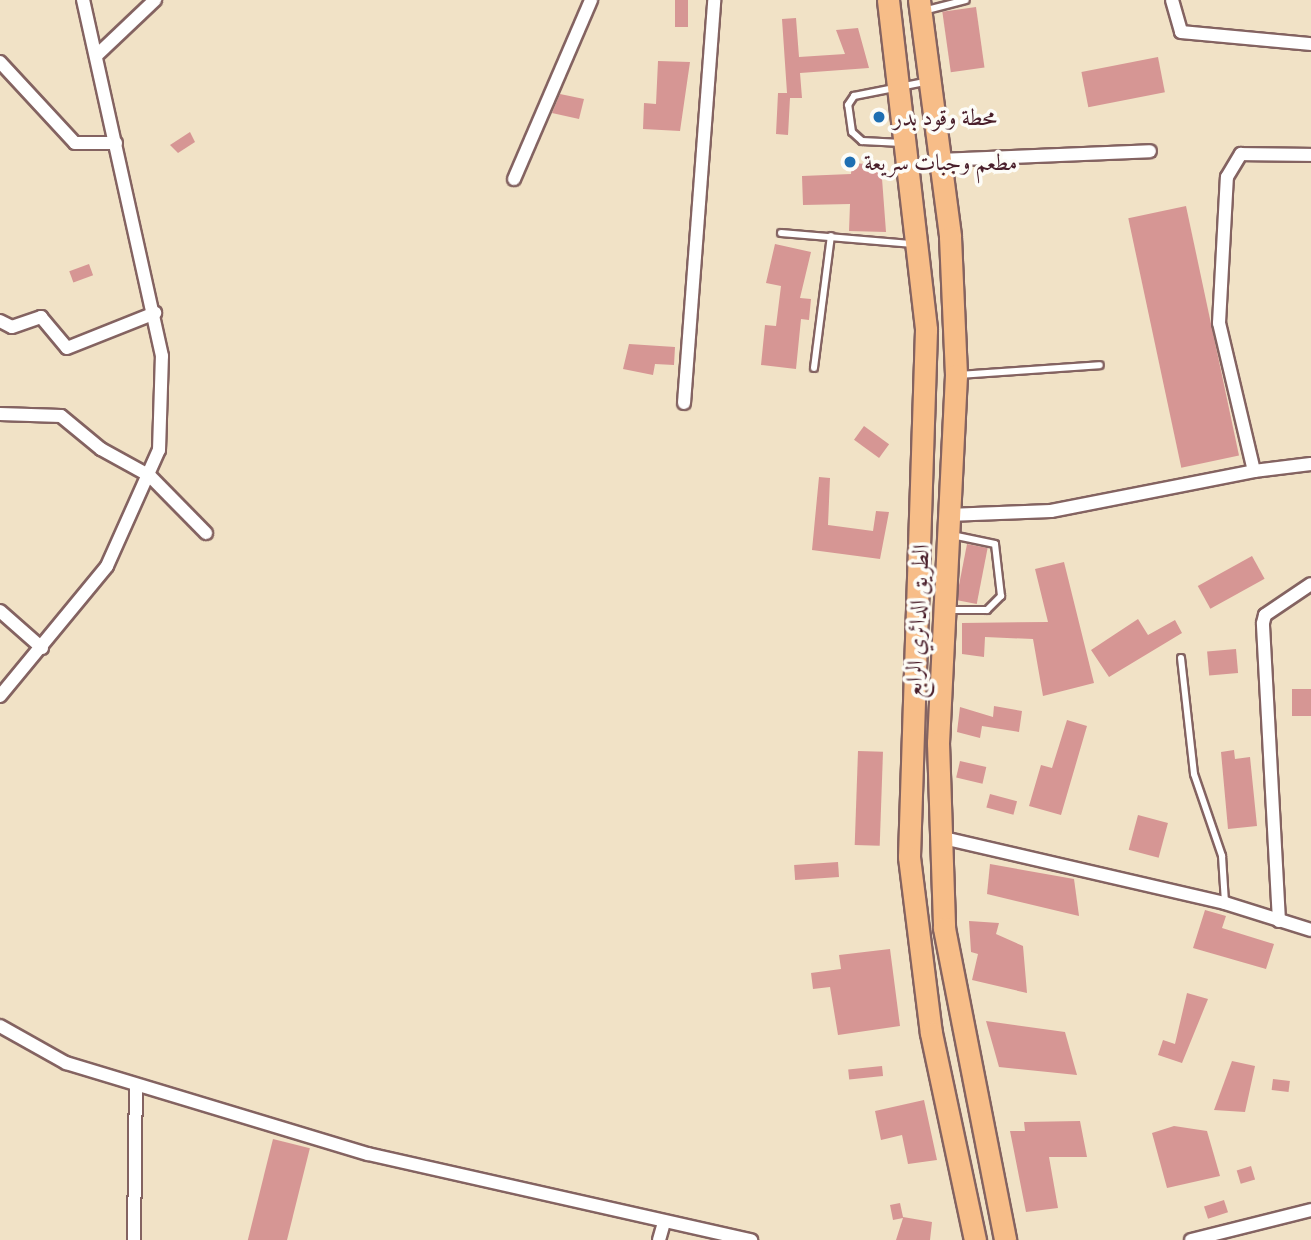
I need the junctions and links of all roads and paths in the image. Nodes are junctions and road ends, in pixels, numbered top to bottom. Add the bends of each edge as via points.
1 (83, 0) edge
2 (155, 0) edge
3 (591, 0) edge
4 (714, 0) edge
5 (888, 0) edge
6 (966, 0) edge
7 (1172, 0) edge
8 (920, 6) edge
9 (1311, 44) edge
10 (97, 55) junction
11 (0, 62) edge
12 (930, 81) junction
13 (901, 86) junction
14 (908, 143) junction
15 (116, 144) junction
16 (1150, 150) dead end
17 (1311, 155) edge
18 (939, 160) junction
19 (514, 179) dead end
20 (781, 233) dead end
21 (831, 236) junction
22 (920, 244) junction
23 (155, 313) junction
24 (0, 321) edge
25 (1100, 365) dead end
26 (814, 368) dead end
27 (956, 375) junction
28 (684, 403) dead end
29 (0, 414) edge
30 (1311, 464) edge
31 (1254, 471) junction
32 (150, 476) junction
33 (947, 525) junction
34 (206, 533) dead end
35 (1311, 584) edge
36 (944, 610) junction
37 (0, 611) edge
38 (42, 648) junction
39 (1181, 658) dead end
40 (0, 696) edge
41 (939, 837) junction
42 (1225, 903) junction
43 (1279, 920) junction
44 (1311, 930) edge
45 (0, 1026) edge
46 (136, 1085) junction
47 (1311, 1210) edge
48 (664, 1223) junction
49 (134, 1240) edge
50 (659, 1240) edge
51 (751, 1240) edge
52 (975, 1240) edge
53 (1005, 1240) edge
54 (1191, 1240) edge

1 - 10 street
2 - 10 street
3 - 19 street
4 - 28 street
5 - 13 main road, الطريق الدائري الرابع
6 - 8 lane
7 - 9 street via 1178,27 1186,33
8 - 12 main road, الطريق الدائري الرابع
10 - 15 street
11 - 15 street via 75,143
12 - 13 lane
12 - 18 main road, الطريق الدائري الرابع
13 - 14 main road, الطريق الدائري الرابع
13 - 14 lane via 854,96 848,105 852,132 862,141
14 - 22 main road, الطريق الدائري الرابع
15 - 23 street
16 - 18 street
17 - 31 street via 1241,154 1227,177 1219,323
18 - 27 main road, الطريق الدائري الرابع
20 - 21 lane
21 - 22 lane
21 - 26 lane
22 - 52 main road, الطريق الدائري الرابع via 926,330 909,857 931,1033
23 - 24 street via 67,348 41,317 12,327
23 - 32 street via 163,396
25 - 27 lane
27 - 33 main road, الطريق الدائري الرابع
29 - 32 street via 61,416 102,449
30 - 31 street
31 - 33 street via 1051,511
32 - 34 street
32 - 38 street via 107,566
33 - 36 main road, الطريق الدائري الرابع
33 - 36 lane via 995,544 1001,596 987,610
35 - 43 street via 1265,615 1263,623
36 - 41 main road, الطريق الدائري الرابع
37 - 38 street
38 - 40 street
39 - 42 lane via 1194,774 1222,856
41 - 42 street
41 - 53 main road, الطريق الدائري الرابع via 960,1033
42 - 43 street
43 - 44 street
45 - 46 street via 43,1053
46 - 48 street via 368,1154
46 - 49 street
47 - 54 street
48 - 50 street
48 - 51 street

